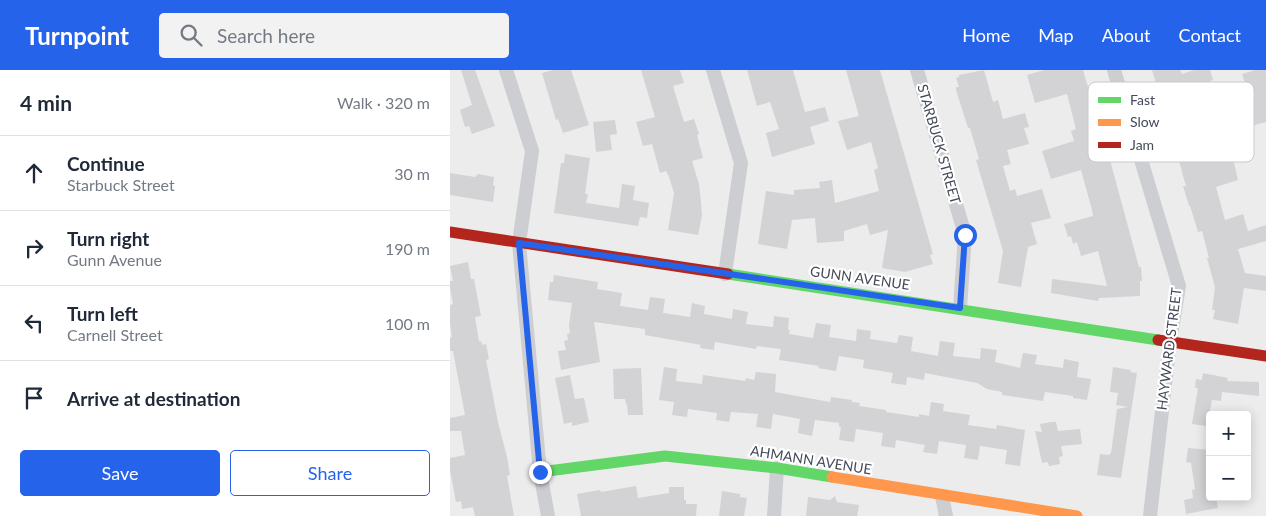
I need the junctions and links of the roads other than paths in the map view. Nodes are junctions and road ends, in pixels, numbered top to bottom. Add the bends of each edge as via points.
1 (506, 70) edge
2 (713, 70) edge
3 (917, 70) edge
4 (1114, 70) edge
5 (1118, 82) edge
6 (1142, 162) edge
7 (450, 232) edge
8 (519, 243) junction
9 (725, 274) junction
10 (960, 308) junction
11 (1170, 341) junction
12 (1266, 356) edge
13 (777, 468) junction
14 (540, 472) junction
15 (942, 496) junction
16 (548, 516) edge
17 (774, 516) edge
18 (946, 516) edge
19 (1077, 516) edge
20 (1150, 516) edge

1 - 8 street via 532,151
2 - 9 street via 742,163
3 - 10 street, STARBUCK STREET via 965,235
4 - 5 street, HAYWARD STREET
6 - 11 street, HAYWARD STREET via 1179,286
7 - 8 street, GUNN AVENUE
8 - 9 street, GUNN AVENUE
8 - 14 street
9 - 10 street, GUNN AVENUE
10 - 11 street, GUNN AVENUE
11 - 12 street, GUNN AVENUE
11 - 20 street, HAYWARD STREET
13 - 14 street, AHMANN AVENUE via 665,456
13 - 15 street, AHMANN AVENUE
13 - 17 street
14 - 16 street
15 - 18 street
15 - 19 street, AHMANN AVENUE

